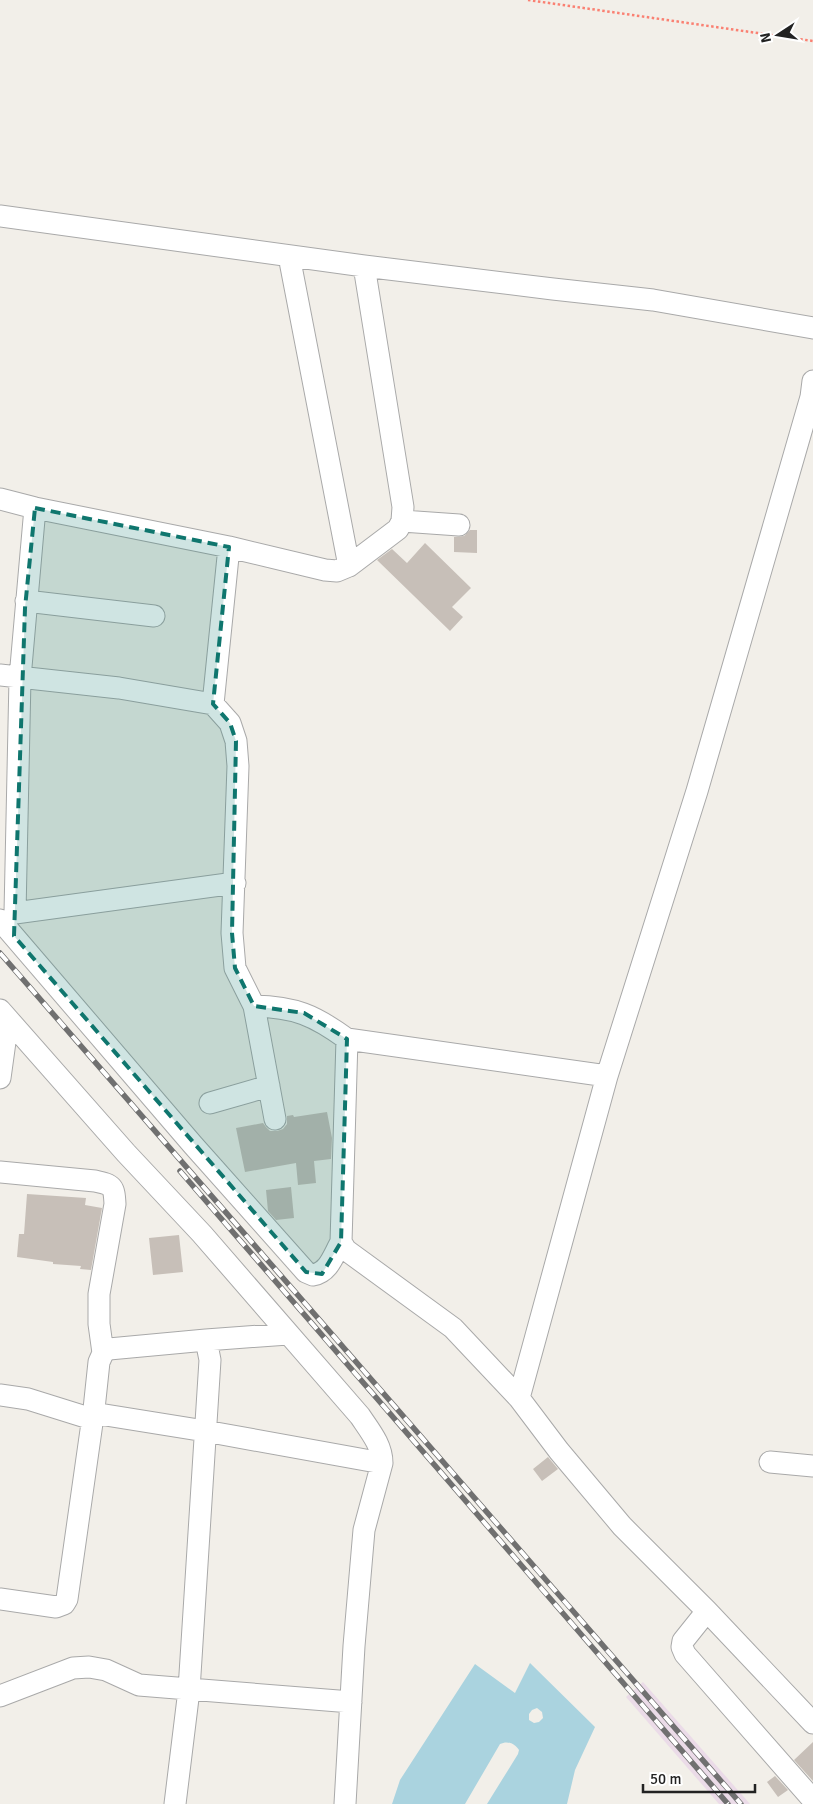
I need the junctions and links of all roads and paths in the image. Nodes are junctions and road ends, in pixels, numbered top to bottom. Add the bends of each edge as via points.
1 (528, 0) edge
2 (813, 41) edge
3 (0, 216) edge
4 (289, 256) junction
5 (364, 266) junction
6 (813, 328) edge
7 (813, 381) edge
8 (0, 499) edge
9 (34, 508) junction
10 (402, 521) junction
11 (459, 525) dead end
12 (229, 547) junction
13 (349, 566) junction
14 (26, 601) junction
15 (154, 616) dead end
16 (10, 676) edge
17 (213, 704) junction
18 (9, 803) edge
19 (235, 883) junction
20 (10, 923) edge
21 (254, 1006) junction
22 (4, 1015) edge
23 (347, 1039) junction
24 (607, 1076) junction
25 (0, 1078) edge
26 (269, 1086) junction
27 (210, 1103) dead end
28 (275, 1120) dead end
29 (0, 1172) edge
30 (341, 1242) junction
31 (288, 1334) junction
32 (206, 1340) junction
33 (103, 1353) junction
34 (0, 1395) edge
35 (519, 1398) junction
36 (93, 1416) junction
37 (205, 1431) junction
38 (770, 1462) dead end
39 (382, 1463) junction
40 (813, 1466) edge
41 (0, 1599) edge
42 (707, 1610) junction
43 (189, 1690) junction
44 (0, 1696) edge
45 (351, 1702) junction
46 (813, 1722) edge
47 (813, 1800) edge
48 (175, 1804) edge
49 (345, 1804) edge

1 - 2 path
3 - 4 street
4 - 5 street
4 - 13 street
5 - 6 street via 653,300
5 - 10 street
7 - 24 street via 706,763
8 - 9 street
9 - 12 street
9 - 14 street
10 - 11 street
10 - 13 street via 398,529
12 - 13 street via 332,571
12 - 17 street
14 - 15 street
14 - 16 street
16 - 17 street via 119,688
16 - 18 street
17 - 19 street via 230,723 236,741
18 - 20 street
19 - 20 street
19 - 21 street via 232,933 235,968
20 - 30 street via 193,1145 306,1272 313,1276 322,1274
21 - 23 street via 304,1013
21 - 26 street
22 - 25 street
22 - 31 street
23 - 24 street
23 - 30 street
24 - 35 street
26 - 27 street
26 - 28 street
29 - 33 street via 95,1181 110,1185 114,1190 115,1204 99,1294
30 - 35 street via 346,1250 453,1328
31 - 32 street
31 - 39 street via 360,1416 376,1440 382,1453
32 - 33 street via 109,1349
32 - 37 street via 210,1360
33 - 36 street via 99,1362
34 - 36 street
35 - 42 street via 622,1526
36 - 37 street
36 - 41 street via 67,1599 56,1607
37 - 39 street
37 - 43 street
38 - 40 street
39 - 45 street via 364,1530
42 - 46 street
42 - 47 street via 686,1635 683,1650
43 - 44 street via 139,1685 106,1670 89,1667 73,1668
43 - 45 street
43 - 48 street
45 - 49 street

